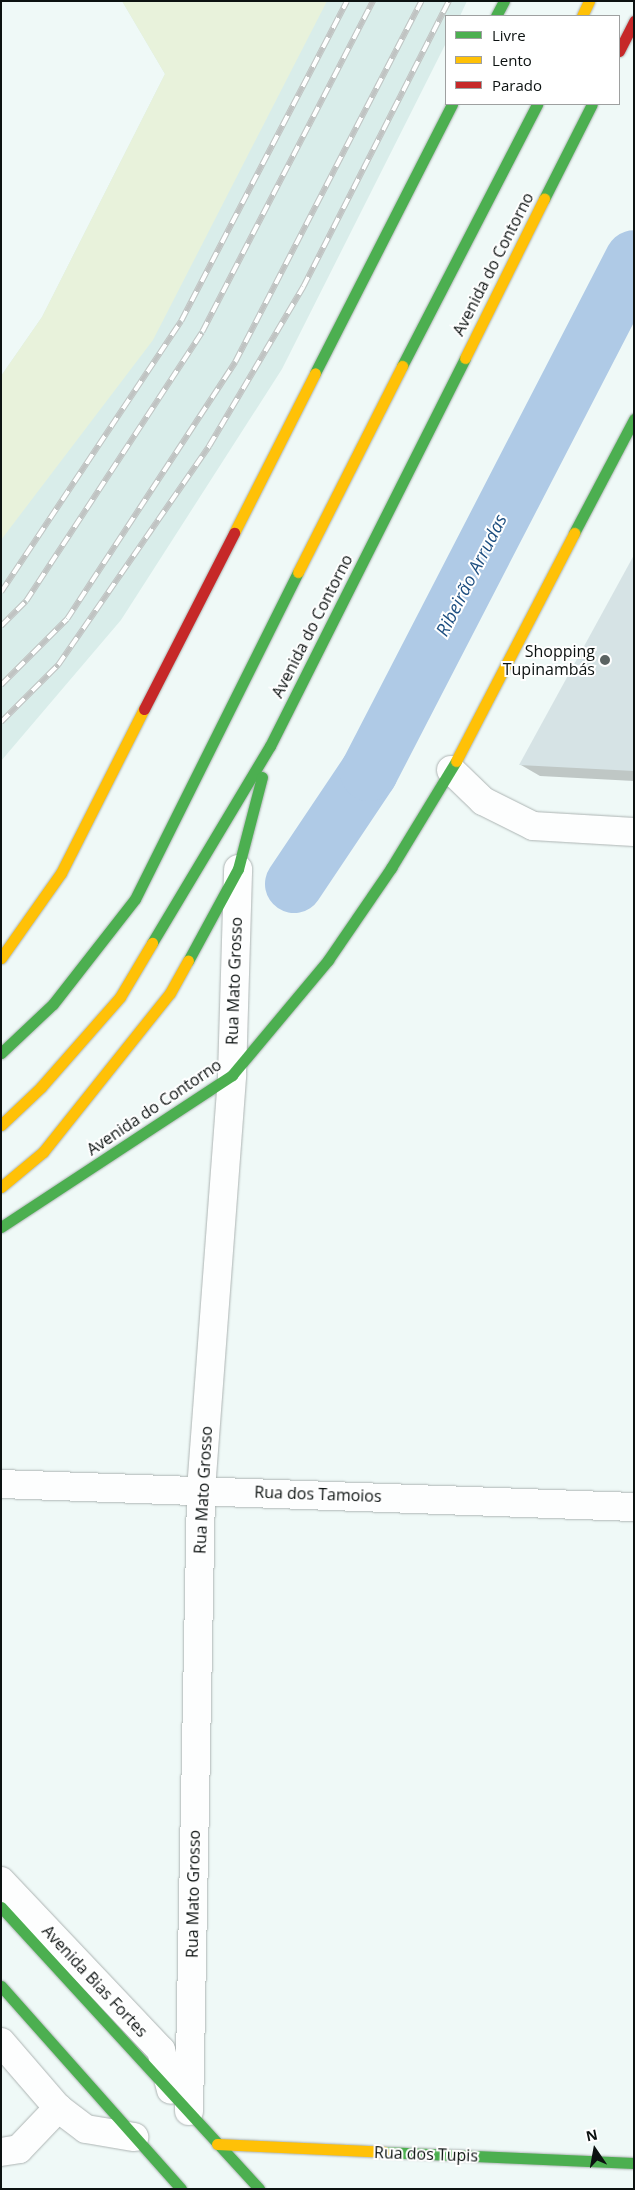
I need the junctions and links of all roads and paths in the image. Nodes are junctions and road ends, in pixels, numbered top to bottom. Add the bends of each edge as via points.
1 (504, 1) edge
2 (589, 1) edge
3 (497, 15) edge
4 (582, 15) edge
5 (634, 21) edge
6 (620, 49) edge
7 (451, 105) edge
8 (535, 105) edge
9 (591, 105) edge
10 (634, 419) edge
11 (270, 746) junction
12 (451, 770) junction
13 (634, 832) edge
14 (238, 869) junction
15 (1, 958) edge
16 (1, 1053) edge
17 (232, 1076) junction
18 (1, 1125) edge
19 (1, 1187) edge
20 (1, 1227) edge
21 (1, 1484) edge
22 (201, 1490) junction
23 (634, 1508) edge
24 (1, 1881) edge
25 (1, 1907) edge
26 (1, 1986) edge
27 (1, 2042) edge
28 (171, 2090) junction
29 (58, 2108) junction
30 (189, 2111) junction
31 (134, 2137) junction
32 (217, 2144) junction
33 (1, 2152) edge
34 (634, 2162) edge
35 (182, 2189) edge
36 (259, 2189) edge

1 - 3 main road
2 - 4 main road
5 - 6 main road
7 - 15 main road via 62,873
8 - 16 main road via 366,435 135,899 53,1004
9 - 11 main road, Avenida do Contorno
10 - 12 main road, Avenida do Contorno
11 - 14 main road
11 - 18 main road, Avenida do Contorno via 120,997 41,1087
12 - 13 street via 483,801 533,826
12 - 17 main road, Avenida do Contorno via 391,868 328,960
14 - 17 street, Rua Mato Grosso
14 - 19 main road via 170,992 43,1152
17 - 20 main road, Avenida do Contorno
17 - 22 street, Rua Mato Grosso
21 - 22 street, Rua dos Tamoios
22 - 23 street, Rua dos Tamoios
22 - 30 street, Rua Mato Grosso
24 - 28 street, Avenida Bias Fortes via 161,2050
25 - 28 main road, Avenida Bias Fortes
26 - 31 main road
27 - 29 street
28 - 30 main road, Avenida Bias Fortes
29 - 31 street via 86,2129
29 - 33 street via 19,2149
30 - 32 main road, Avenida Bias Fortes
31 - 35 main road
32 - 34 main road, Rua dos Tupis
32 - 36 main road, Avenida Bias Fortes

